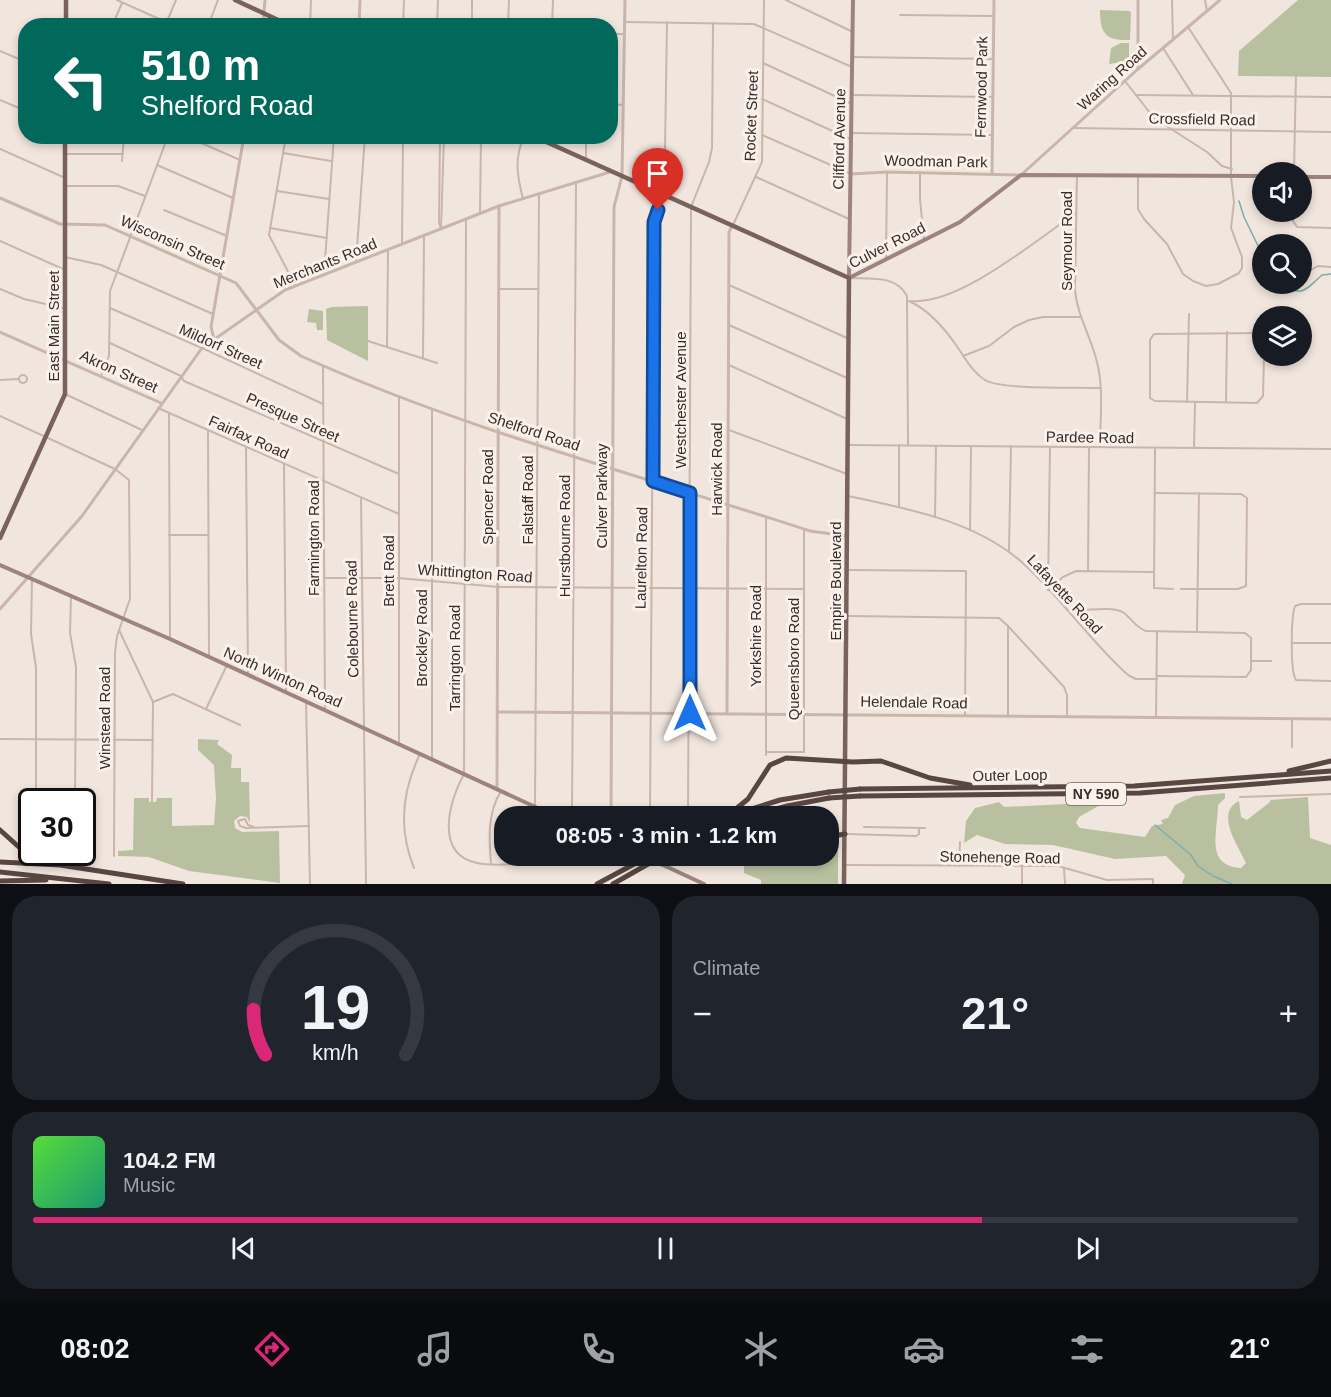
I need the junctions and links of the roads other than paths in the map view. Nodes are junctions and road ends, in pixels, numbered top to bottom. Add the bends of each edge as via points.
1 (66, 0) edge
2 (117, 0) edge
3 (176, 0) edge
4 (218, 0) edge
5 (235, 0) edge
6 (265, 0) edge
7 (311, 0) edge
8 (360, 0) edge
9 (404, 0) edge
10 (438, 0) edge
11 (472, 0) edge
12 (509, 0) edge
13 (553, 0) edge
14 (625, 0) edge
15 (764, 0) edge
16 (786, 0) edge
17 (853, 0) edge
18 (994, 0) edge
19 (1138, 0) edge
20 (1172, 0) edge
21 (1205, 0) edge
22 (1220, 0) edge
23 (122, 3) junction
24 (1207, 11) junction
25 (265, 14) junction
26 (900, 15) dead end
27 (994, 16) junction
28 (66, 18) edge
29 (115, 18) edge
30 (153, 18) edge
31 (168, 18) edge
32 (211, 18) edge
33 (264, 18) edge
34 (274, 18) edge
35 (310, 18) edge
36 (359, 18) edge
37 (403, 18) edge
38 (437, 18) edge
39 (472, 18) edge
40 (508, 18) edge
41 (552, 18) edge
42 (624, 22) junction
43 (667, 22) junction
44 (713, 23) junction
45 (763, 27) junction
46 (1188, 27) junction
47 (852, 31) junction
48 (618, 34) edge
49 (624, 34) junction
50 (1173, 40) junction
51 (1163, 48) junction
52 (0, 51) edge
53 (852, 57) junction
54 (18, 59) edge
55 (993, 59) junction
56 (763, 63) junction
57 (852, 67) junction
58 (1138, 69) junction
59 (1296, 73) dead end
60 (1125, 81) junction
61 (852, 95) junction
62 (1136, 95) junction
63 (1193, 95) junction
64 (1232, 96) junction
65 (1295, 96) junction
66 (993, 97) junction
67 (1331, 97) edge
68 (762, 99) junction
69 (0, 100) edge
70 (852, 104) junction
71 (618, 105) edge
72 (623, 105) junction
73 (18, 108) edge
74 (1073, 128) junction
75 (1170, 129) junction
76 (1232, 130) junction
77 (1295, 131) junction
78 (1331, 132) edge
79 (851, 133) junction
80 (762, 135) junction
81 (992, 135) junction
82 (851, 140) junction
83 (65, 144) edge
84 (124, 144) edge
85 (166, 144) edge
86 (204, 144) edge
87 (243, 144) edge
88 (285, 144) edge
89 (333, 144) edge
90 (364, 144) edge
91 (403, 144) edge
92 (442, 144) edge
93 (481, 144) edge
94 (520, 144) edge
95 (549, 144) edge
96 (586, 144) edge
97 (0, 149) edge
98 (284, 153) junction
99 (65, 154) junction
100 (123, 154) junction
101 (240, 160) junction
102 (586, 160) junction
103 (122, 161) dead end
104 (332, 161) junction
105 (1294, 162) edge
106 (157, 165) junction
107 (1232, 169) junction
108 (611, 172) junction
109 (887, 172) junction
110 (920, 172) junction
111 (851, 174) junction
112 (992, 174) junction
113 (1077, 174) junction
114 (1021, 175) junction
115 (622, 176) junction
116 (1138, 176) junction
117 (1252, 176) edge
118 (65, 177) junction
119 (756, 177) junction
120 (1232, 177) junction
121 (1312, 177) edge
122 (1331, 177) edge
123 (576, 183) junction
124 (65, 186) junction
125 (649, 188) junction
126 (277, 190) junction
127 (539, 194) junction
128 (665, 195) junction
129 (146, 196) junction
130 (0, 198) edge
131 (233, 198) junction
132 (523, 199) junction
133 (329, 200) junction
134 (499, 206) junction
135 (691, 207) junction
136 (164, 210) dead end
137 (480, 213) junction
138 (1076, 213) junction
139 (466, 219) junction
140 (850, 219) junction
141 (1294, 222) edge
142 (65, 224) junction
143 (732, 226) junction
144 (270, 228) junction
145 (1331, 228) edge
146 (441, 229) junction
147 (227, 236) junction
148 (424, 236) junction
149 (131, 237) junction
150 (327, 238) junction
151 (924, 240) junction
152 (0, 241) edge
153 (402, 244) junction
154 (388, 250) junction
155 (65, 257) junction
156 (886, 258) junction
157 (356, 262) junction
158 (1331, 267) edge
159 (65, 269) junction
160 (1312, 269) edge
161 (118, 272) junction
162 (324, 274) junction
163 (220, 276) junction
164 (849, 278) junction
165 (729, 285) junction
166 (295, 286) junction
167 (0, 289) edge
168 (499, 289) junction
169 (539, 289) junction
170 (909, 301) junction
171 (65, 308) junction
172 (110, 308) junction
173 (256, 309) junction
174 (1189, 314) dead end
175 (214, 315) junction
176 (1081, 317) junction
177 (729, 325) junction
178 (0, 332) edge
179 (1227, 332) junction
180 (1252, 333) edge
181 (1188, 334) junction
182 (214, 339) junction
183 (849, 339) junction
184 (368, 341) dead end
185 (110, 344) junction
186 (387, 347) junction
187 (202, 348) junction
188 (963, 356) junction
189 (423, 358) junction
190 (65, 360) junction
191 (437, 363) dead end
192 (729, 365) junction
193 (322, 366) junction
194 (1264, 366) edge
195 (101, 376) junction
196 (181, 376) junction
197 (19, 379) dead end
198 (0, 380) edge
199 (849, 380) junction
200 (1100, 388) junction
201 (65, 394) junction
202 (399, 398) junction
203 (1187, 402) junction
204 (1195, 402) junction
205 (1226, 402) junction
206 (161, 403) junction
207 (323, 404) junction
208 (158, 408) junction
209 (432, 410) junction
210 (169, 414) junction
211 (0, 416) edge
212 (849, 420) junction
213 (465, 421) junction
214 (142, 430) junction
215 (729, 430) junction
216 (208, 431) junction
217 (499, 433) junction
218 (46, 437) junction
219 (323, 442) junction
220 (538, 445) junction
221 (849, 445) junction
222 (899, 445) junction
223 (908, 445) junction
224 (936, 446) junction
225 (971, 446) junction
226 (1011, 446) junction
227 (1050, 447) junction
228 (1089, 447) junction
229 (1100, 447) junction
230 (246, 448) junction
231 (1155, 448) junction
232 (1194, 448) junction
233 (1331, 449) edge
234 (575, 457) junction
235 (284, 464) junction
236 (613, 469) junction
237 (115, 470) junction
238 (399, 474) junction
239 (848, 475) junction
240 (653, 481) junction
241 (323, 482) junction
242 (690, 493) junction
243 (1155, 493) junction
244 (1199, 493) junction
245 (848, 496) junction
246 (362, 498) junction
247 (728, 505) junction
248 (899, 507) junction
249 (399, 514) junction
250 (766, 517) junction
251 (935, 517) junction
252 (804, 529) junction
253 (970, 530) junction
254 (169, 535) junction
255 (208, 535) junction
256 (848, 536) junction
257 (0, 538) edge
258 (1009, 553) junction
259 (0, 565) edge
260 (848, 570) junction
261 (1088, 571) junction
262 (1154, 572) junction
263 (1049, 575) junction
264 (29, 578) junction
265 (324, 578) junction
266 (361, 578) junction
267 (398, 578) junction
268 (1039, 579) junction
269 (432, 581) junction
270 (465, 584) junction
271 (499, 587) junction
272 (537, 588) junction
273 (574, 588) junction
274 (612, 588) junction
275 (652, 588) junction
276 (690, 588) junction
277 (728, 588) junction
278 (766, 589) junction
279 (804, 589) junction
280 (1173, 589) dead end
281 (1181, 589) dead end
282 (1198, 589) junction
283 (1048, 590) junction
284 (71, 596) junction
285 (1331, 604) edge
286 (0, 609) edge
287 (847, 616) junction
288 (966, 617) junction
289 (122, 618) junction
290 (1074, 618) junction
291 (1008, 626) junction
292 (119, 630) junction
293 (1157, 632) junction
294 (1197, 633) junction
295 (170, 639) junction
296 (1293, 642) junction
297 (1331, 643) edge
298 (209, 657) junction
299 (1252, 661) junction
300 (1271, 661) dead end
301 (226, 665) junction
302 (248, 674) junction
303 (1157, 677) junction
304 (1331, 681) edge
305 (286, 692) junction
306 (306, 701) junction
307 (153, 702) junction
308 (206, 709) junction
309 (325, 710) junction
310 (497, 712) junction
311 (536, 712) junction
312 (573, 713) junction
313 (612, 713) junction
314 (651, 713) junction
315 (690, 713) junction
316 (727, 713) junction
317 (766, 713) junction
318 (804, 713) junction
319 (846, 714) junction
320 (966, 715) junction
321 (1008, 716) junction
322 (1067, 716) junction
323 (1156, 717) junction
324 (1292, 719) junction
325 (1331, 719) edge
326 (240, 725) dead end
327 (363, 727) junction
328 (0, 739) edge
329 (36, 739) junction
330 (75, 739) junction
331 (114, 740) junction
332 (153, 740) junction
333 (399, 744) junction
334 (1292, 747) dead end
335 (420, 754) junction
336 (766, 754) joint
337 (432, 759) junction
338 (1331, 761) edge
339 (845, 762) junction
340 (1331, 771) edge
341 (464, 774) junction
342 (1241, 778) junction
343 (1331, 778) edge
344 (36, 788) edge
345 (75, 788) edge
346 (993, 788) junction
347 (499, 790) junction
348 (860, 793) junction
349 (829, 795) junction
350 (1331, 795) edge
351 (1240, 797) dead end
352 (152, 802) dead end
353 (533, 806) edge
354 (535, 806) edge
355 (572, 806) edge
356 (611, 806) edge
357 (650, 806) edge
358 (688, 806) edge
359 (738, 806) edge
360 (761, 806) edge
361 (787, 806) edge
362 (794, 806) edge
363 (309, 825) junction
364 (254, 827) junction
365 (919, 828) junction
366 (925, 828) dead end
367 (0, 830) edge
368 (866, 833) junction
369 (844, 834) junction
370 (839, 835) edge
371 (960, 842) dead end
372 (114, 856) dead end
373 (0, 862) edge
374 (491, 864) joint
375 (844, 865) junction
376 (631, 866) edge
377 (645, 866) edge
378 (665, 866) edge
379 (959, 866) junction
380 (1022, 866) junction
381 (76, 867) junction
382 (414, 868) dead end
383 (1064, 868) junction
384 (0, 872) edge
385 (76, 880) junction
386 (0, 881) edge
387 (1107, 882) edge
388 (109, 884) edge
389 (183, 884) edge
390 (310, 884) edge
391 (366, 884) edge
392 (597, 884) edge
393 (613, 884) edge
394 (705, 884) edge
395 (844, 884) edge
396 (1022, 884) edge
397 (1065, 884) edge
398 (1153, 884) edge

1 - 28 main road
2 - 23 street
3 - 31 street
4 - 32 street
5 - 25 main road
6 - 25 street
7 - 35 street
8 - 36 street
9 - 37 street
10 - 38 street
11 - 39 street
12 - 40 street
13 - 41 street
14 - 42 street, Culver Parkway
15 - 45 street, Rocket Street
16 - 47 street
17 - 47 main road, Clifford Avenue
18 - 27 street, Fernwood Park
19 - 58 street
20 - 50 street
21 - 24 street
22 - 24 street, Waring Road
23 - 29 street
23 - 30 street
24 - 46 street, Waring Road
25 - 33 street
25 - 34 main road
26 - 27 street
27 - 55 street, Fernwood Park
42 - 43 street
42 - 49 street, Culver Parkway
43 - 44 street
43 - 125 street via 664,149
44 - 45 street
44 - 135 street, Westchester Avenue via 712,148
45 - 56 street, Rocket Street
45 - 57 street
46 - 50 street, Waring Road
46 - 64 street
47 - 53 main road, Clifford Avenue
48 - 49 street
49 - 72 street, Culver Parkway
50 - 51 street, Waring Road
51 - 58 street, Waring Road
51 - 63 street
52 - 54 street
53 - 55 street
53 - 57 main road, Clifford Avenue
55 - 66 street, Fernwood Park
56 - 68 street, Rocket Street
56 - 70 street
57 - 61 main road, Clifford Avenue
58 - 60 street, Waring Road
59 - 65 street
60 - 62 street
60 - 74 street, Waring Road
61 - 66 street
61 - 70 main road, Clifford Avenue
62 - 63 street
62 - 75 street via 1154,118
63 - 64 street
64 - 65 street
64 - 76 street
65 - 67 street
65 - 77 street
66 - 81 street, Fernwood Park
68 - 80 street, Rocket Street
68 - 82 street
69 - 73 street
70 - 79 main road, Clifford Avenue
71 - 72 street
72 - 115 street, Culver Parkway
74 - 75 street, Crossfield Road
74 - 114 street, Waring Road
75 - 76 street, Crossfield Road
75 - 107 street
76 - 77 street, Crossfield Road
76 - 107 street
77 - 78 street, Crossfield Road
77 - 105 street
79 - 81 street
79 - 82 main road, Clifford Avenue
80 - 111 street
80 - 119 street, Rocket Street via 762,162
81 - 112 street, Fernwood Park
82 - 111 main road, Clifford Avenue
83 - 99 main road, East Main Street
84 - 100 street
85 - 106 street
86 - 101 street
87 - 101 street
88 - 98 street
89 - 104 street
90 - 157 street
91 - 153 street
92 - 146 street
93 - 137 street
94 - 132 street via 518,179
95 - 102 main road, Culver Road
96 - 102 street
97 - 118 street
98 - 104 street
98 - 126 street
99 - 100 street
99 - 118 main road, East Main Street
100 - 103 street
101 - 131 street
102 - 108 main road, Culver Road
104 - 133 street
106 - 129 street
106 - 131 street
107 - 120 street
108 - 115 main road, Culver Road
108 - 123 street, Merchants Road
109 - 110 street, Woodman Park
109 - 111 street, Woodman Park
109 - 156 street
110 - 112 street, Woodman Park
110 - 151 street
111 - 140 main road, Clifford Avenue
112 - 114 street, Woodman Park
113 - 114 main road
113 - 116 main road
113 - 138 street, Seymour Road
114 - 151 main road, Culver Road via 960,222
115 - 125 main road, Culver Road
115 - 236 street, Culver Parkway via 614,207
116 - 120 main road
116 - 120 street via 1137,204 1142,215 1163,238 1183,274 1206,286 1232,279 1242,268 1242,257 1232,233
117 - 120 main road
118 - 124 main road, East Main Street
119 - 140 street
119 - 143 street, Rocket Street
121 - 122 main road
123 - 127 street, Merchants Road
123 - 234 street, Hurstbourne Road
124 - 129 street via 118,186
124 - 142 main road, East Main Street
125 - 128 main road, Culver Road
126 - 133 street
126 - 144 street
127 - 132 street, Merchants Road
127 - 169 street, Falstaff Road
128 - 135 main road, Culver Road
128 - 240 street, Laurelton Road via 654,222
129 - 149 street
130 - 142 street, Wisconsin Street
131 - 147 street
132 - 134 street, Merchants Road
133 - 150 street
134 - 137 street, Merchants Road
134 - 168 street, Spencer Road
135 - 143 main road, Culver Road
135 - 242 street, Westchester Avenue
136 - 147 street
137 - 139 street, Merchants Road
138 - 170 street via 967,285 928,300
138 - 176 street, Seymour Road via 1075,290
139 - 146 street, Merchants Road
139 - 213 street, Tarrington Road
140 - 164 main road, Clifford Avenue
141 - 145 street via 1297,227
142 - 149 street, Wisconsin Street via 105,225
142 - 155 main road, East Main Street
143 - 164 main road, Culver Road
143 - 165 street, Harwick Road
144 - 150 street
144 - 166 street via 269,235
146 - 148 street, Merchants Road
147 - 163 street
148 - 153 street, Merchants Road
148 - 189 street
149 - 161 street
149 - 163 street, Wisconsin Street
150 - 162 street
151 - 156 main road, Culver Road
152 - 159 street
153 - 154 street, Merchants Road
154 - 157 street, Merchants Road
154 - 186 street
155 - 159 main road, East Main Street
155 - 161 street
156 - 164 main road, Culver Road
157 - 162 street, Merchants Road
158 - 160 street
159 - 171 main road, East Main Street
161 - 172 street via 110,291
161 - 175 street
162 - 166 street, Merchants Road
163 - 173 street, Wisconsin Street via 238,285
163 - 175 street
164 - 170 street via 893,281
164 - 183 main road, Empire Boulevard
165 - 177 street, Harwick Road
165 - 183 street
166 - 173 street, Merchants Road
167 - 171 street
168 - 169 street
168 - 217 street, Spencer Road
169 - 220 street, Falstaff Road
170 - 188 street via 939,325
170 - 223 street
171 - 190 main road, East Main Street
172 - 185 street
172 - 187 street, Mildorf Street
173 - 182 street, Merchants Road
173 - 193 street, Wisconsin Street via 287,347
174 - 181 street
175 - 182 street
176 - 188 street via 1029,320 989,346
176 - 200 street, Seymour Road via 1097,360
177 - 192 street, Harwick Road
177 - 199 street
178 - 190 street, Akron Street
179 - 180 street
179 - 181 street
179 - 205 street
181 - 203 street
181 - 203 street via 1154,334 1150,338 1151,399
182 - 187 street, Merchants Road
183 - 199 main road, Empire Boulevard
184 - 186 street
185 - 195 street
185 - 196 street, Presque Street
186 - 189 street
187 - 196 street, Merchants Road
187 - 207 street, Mildorf Street
188 - 200 street via 978,374 994,384
189 - 191 street
190 - 195 street, Akron Street
190 - 201 main road, East Main Street
192 - 212 street
192 - 215 street, Harwick Road
193 - 202 street, Shelford Road
193 - 207 street, Farmington Road
194 - 205 street via 1262,399 1256,403
195 - 206 street, Akron Street
196 - 206 street, Merchants Road
196 - 219 street, Presque Street via 184,381
197 - 198 street
199 - 212 main road, Empire Boulevard
200 - 229 street, Seymour Road
201 - 214 street
201 - 218 main road, East Main Street
202 - 209 street, Shelford Road
202 - 238 street, Brett Road
203 - 204 street
204 - 205 street
204 - 232 street
206 - 208 street, Merchants Road
207 - 219 street, Farmington Road
208 - 210 street, Fairfax Road
208 - 214 street, Merchants Road
209 - 213 street, Shelford Road
209 - 269 street, Brockley Road
210 - 216 street, Fairfax Road
210 - 254 street
211 - 218 street
212 - 221 main road, Empire Boulevard
213 - 217 street, Shelford Road
213 - 270 street, Tarrington Road
214 - 237 street, Merchants Road
215 - 239 street
215 - 247 street, Harwick Road
216 - 230 street, Fairfax Road
216 - 255 street
217 - 220 street, Shelford Road
217 - 271 street, Spencer Road
218 - 237 street
218 - 257 main road, East Main Street
219 - 238 street, Presque Street
219 - 241 street, Farmington Road
220 - 234 street, Shelford Road
220 - 272 street, Falstaff Road
221 - 222 street, Pardee Road
221 - 239 main road, Empire Boulevard
222 - 223 street, Pardee Road
222 - 248 street
223 - 224 street, Pardee Road
224 - 225 street, Pardee Road
224 - 251 street
225 - 226 street, Pardee Road
225 - 253 street
226 - 227 street, Pardee Road
226 - 258 street
227 - 228 street, Pardee Road
227 - 263 street
228 - 229 street, Pardee Road
228 - 261 street
229 - 231 street, Pardee Road
230 - 235 street, Fairfax Road
230 - 302 street
231 - 232 street, Pardee Road
231 - 243 street
232 - 233 street, Pardee Road
234 - 236 street, Shelford Road
234 - 273 street, Hurstbourne Road
235 - 241 street, Fairfax Road
235 - 305 street
236 - 240 street, Shelford Road
236 - 274 street, Culver Parkway
237 - 264 street, Merchants Road
237 - 289 street, Winstead Road via 129,480 130,599
238 - 249 street, Brett Road
239 - 245 main road, Empire Boulevard
240 - 242 street, Shelford Road
240 - 275 street, Laurelton Road
241 - 246 street, Fairfax Road
241 - 265 street, Farmington Road
242 - 247 street, Shelford Road
242 - 276 street, Westchester Avenue
243 - 244 street
243 - 262 street
244 - 282 street
244 - 282 street via 1246,497 1247,558 1243,588
245 - 248 street, Lafayette Road
245 - 256 main road, Empire Boulevard
246 - 249 street, Fairfax Road
246 - 266 street, Colebourne Road
247 - 250 street, Shelford Road
247 - 277 street, Harwick Road
248 - 251 street, Lafayette Road
249 - 267 street, Brett Road
250 - 252 street, Shelford Road
250 - 278 street, Yorkshire Road
251 - 253 street, Lafayette Road
252 - 256 street, Shelford Road
252 - 279 street, Queensboro Road
253 - 258 street, Lafayette Road
254 - 255 street
254 - 295 street
255 - 298 street
256 - 260 main road, Empire Boulevard
258 - 268 street, Lafayette Road
259 - 264 main road, North Winton Road
260 - 287 main road, Empire Boulevard
260 - 288 street via 966,570
261 - 262 street
261 - 283 street via 1070,573
262 - 280 street via 1155,588
263 - 268 street
263 - 283 street
264 - 284 main road, North Winton Road
264 - 286 street, Merchants Road
264 - 329 street via 36,668
265 - 266 street, Whittington Road
265 - 309 street, Farmington Road
266 - 267 street, Whittington Road
266 - 327 street, Colebourne Road
267 - 269 street, Whittington Road
267 - 333 street, Brett Road
268 - 283 street, Lafayette Road
269 - 270 street, Whittington Road
269 - 337 street, Brockley Road
270 - 271 street, Whittington Road
270 - 341 street, Tarrington Road
271 - 272 street, Whittington Road
271 - 310 street, Spencer Road
272 - 273 street, Whittington Road
272 - 311 street, Falstaff Road
273 - 274 street, Whittington Road
273 - 312 street, Hurstbourne Road
274 - 275 street, Whittington Road
274 - 313 street, Culver Parkway
275 - 276 street, Whittington Road
275 - 314 street, Laurelton Road
276 - 277 street, Whittington Road
276 - 315 street, Westchester Avenue
277 - 278 street, Whittington Road
277 - 316 street, Harwick Road
278 - 279 street, Whittington Road
278 - 317 street, Yorkshire Road
279 - 318 street, Queensboro Road
281 - 282 street
282 - 294 street
283 - 290 street, Lafayette Road
284 - 289 main road, North Winton Road
284 - 330 street
285 - 296 street via 1295,606
287 - 288 street
287 - 319 main road, Empire Boulevard
288 - 291 street via 996,617
288 - 320 street
289 - 292 street, Winstead Road
289 - 295 main road, North Winton Road
290 - 293 street via 1081,610 1117,610 1140,629
290 - 303 street, Lafayette Road via 1128,675 1136,679
291 - 321 street
291 - 322 street via 1064,687
292 - 307 street
292 - 331 street, Winstead Road
293 - 294 street
293 - 303 street
294 - 299 street via 1249,635
295 - 298 main road, North Winton Road
296 - 297 street
296 - 304 street via 1294,679
298 - 301 main road, North Winton Road
299 - 300 street
299 - 303 street, Lafayette Road via 1251,672 1245,677
301 - 302 main road, North Winton Road
301 - 308 street
302 - 305 main road, North Winton Road
303 - 323 street
305 - 306 main road, North Winton Road
306 - 309 main road, North Winton Road
306 - 363 street
307 - 308 street via 173,694
307 - 332 street
308 - 326 street
309 - 327 main road, North Winton Road
310 - 311 street, Helendale Road
310 - 347 street, Spencer Road
311 - 312 street, Helendale Road
311 - 354 street, Falstaff Road
312 - 313 street, Helendale Road
312 - 355 street, Hurstbourne Road
313 - 314 street, Helendale Road
313 - 356 street, Culver Parkway
314 - 315 street, Helendale Road
314 - 357 street, Laurelton Road
315 - 316 street, Helendale Road
315 - 358 street, Westchester Avenue
316 - 317 street, Helendale Road
317 - 318 street, Helendale Road
317 - 336 street, Yorkshire Road
318 - 319 street, Helendale Road
318 - 336 street, Queensboro Road via 804,752
319 - 320 street, Helendale Road
319 - 339 main road, Empire Boulevard
320 - 321 street, Helendale Road
321 - 322 street, Helendale Road
322 - 323 street, Helendale Road
323 - 324 street, Helendale Road
324 - 325 street, Helendale Road
324 - 334 street
327 - 333 main road, North Winton Road
327 - 391 street, Colebourne Road
328 - 329 street
329 - 330 street
329 - 344 street
330 - 331 street
330 - 345 street
331 - 332 street
331 - 372 street, Winstead Road
332 - 352 street
333 - 335 main road, North Winton Road
335 - 337 main road, North Winton Road
335 - 382 street via 407,786 404,809 405,842
337 - 341 main road, North Winton Road
338 - 342 highway
339 - 346 highway via 883,761 932,779
339 - 359 highway via 794,758 775,761 747,800
339 - 369 main road, Empire Boulevard
340 - 342 highway, Outer Loop / NY 590
341 - 347 main road, North Winton Road
341 - 374 street, Tarrington Road via 450,807 450,841 465,859
342 - 346 highway, Outer Loop / NY 590 via 1139,786
343 - 348 highway, Outer Loop / NY 590 via 1135,793
346 - 348 highway, Outer Loop / NY 590
347 - 353 main road, North Winton Road
347 - 374 street via 491,814
348 - 349 highway, Outer Loop / NY 590, bridge
349 - 360 highway, Outer Loop / NY 590
349 - 361 highway, Outer Loop / NY 590
349 - 362 highway
350 - 351 street
363 - 364 street
363 - 390 street
364 - 364 street via 242,827 238,821 245,819
365 - 366 street
365 - 368 street via 915,836
365 - 368 street via 865,827
367 - 381 highway via 27,852
368 - 369 street
369 - 370 highway
369 - 375 main road, Empire Boulevard
371 - 379 street
373 - 381 highway
375 - 379 street, Stonehenge Road
375 - 395 main road, Empire Boulevard
376 - 392 highway
377 - 393 highway
378 - 394 main road, bridge
379 - 380 street, Stonehenge Road
380 - 383 street, Stonehenge Road
380 - 396 street
381 - 389 highway
383 - 387 street, Stonehenge Road
383 - 397 street
384 - 385 highway
385 - 386 highway
385 - 388 highway
387 - 398 street, Stonehenge Road via 1152,879

